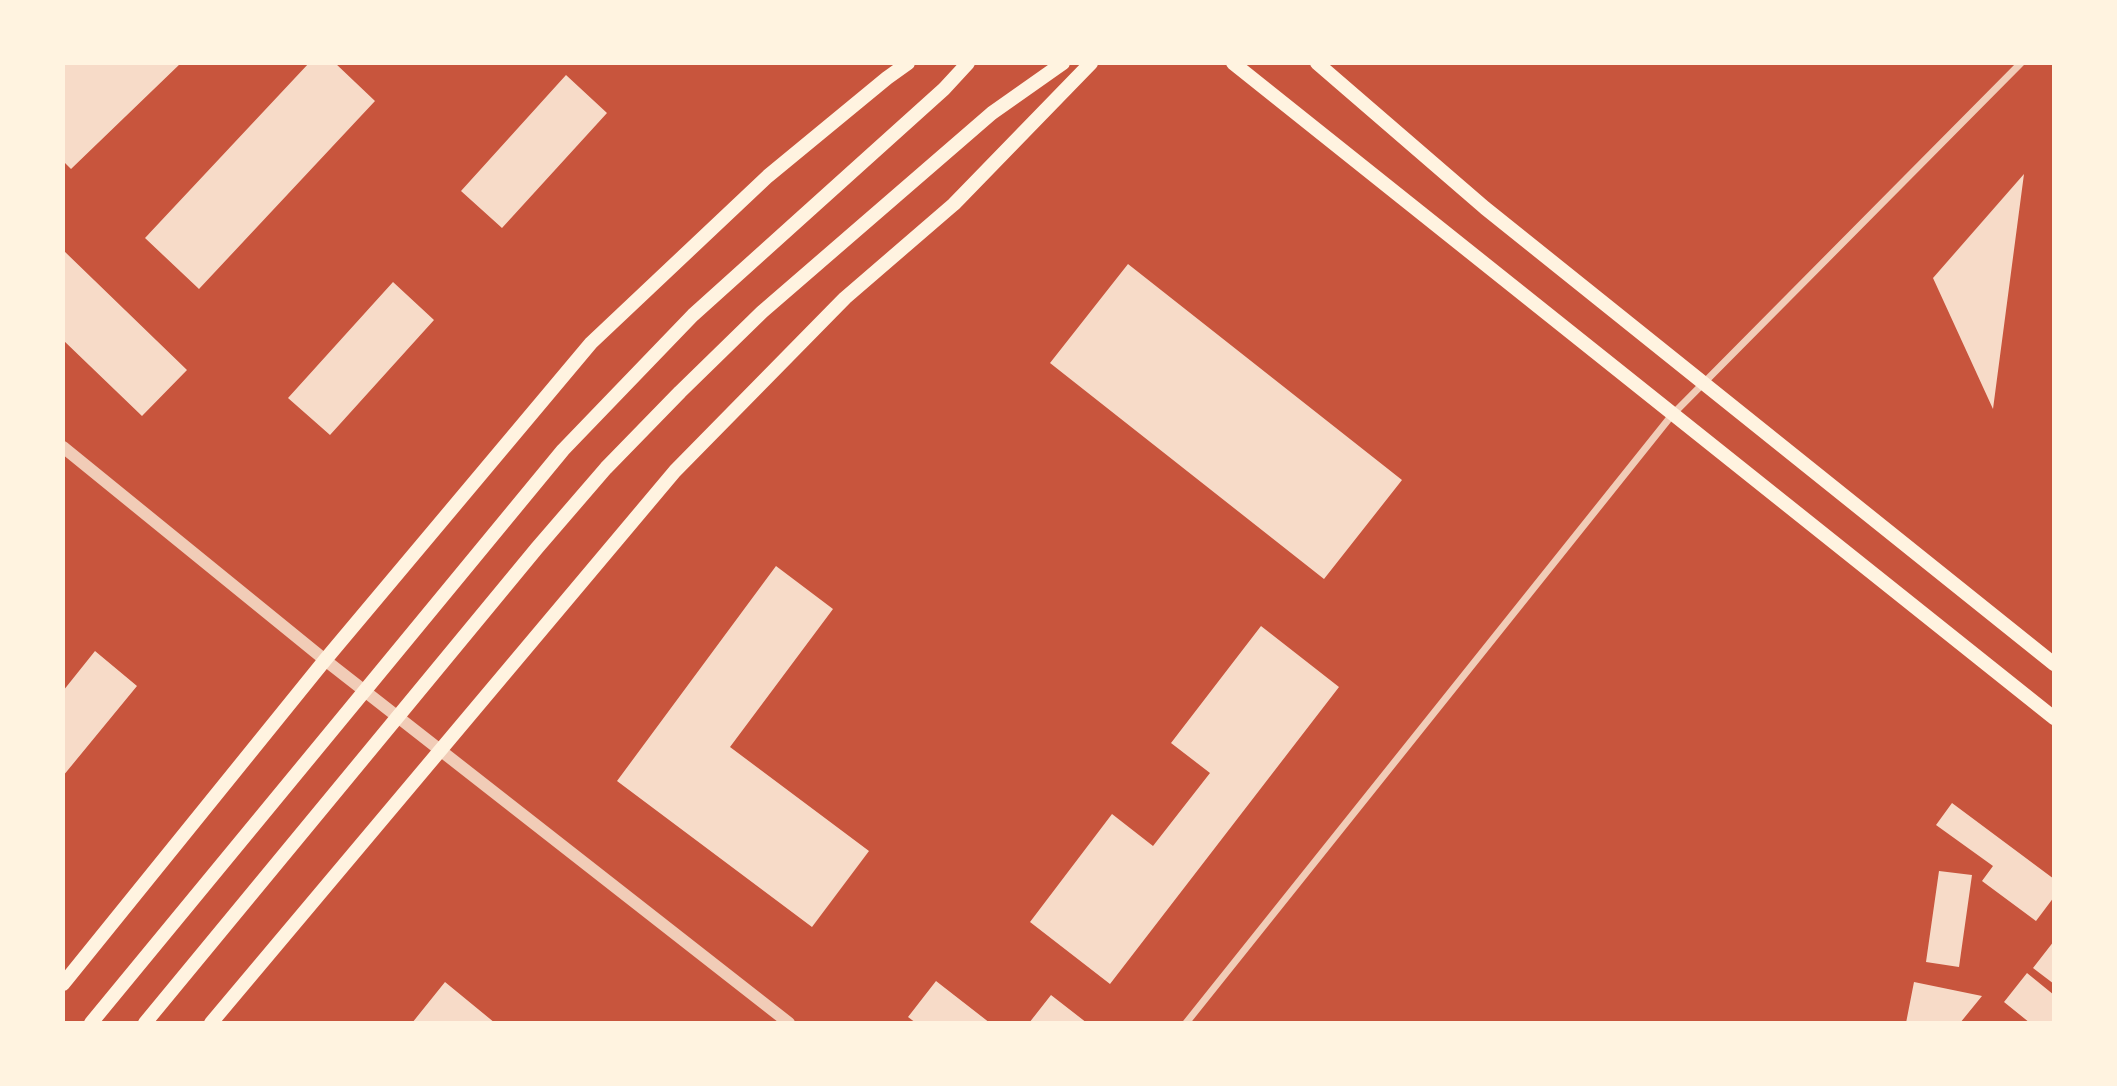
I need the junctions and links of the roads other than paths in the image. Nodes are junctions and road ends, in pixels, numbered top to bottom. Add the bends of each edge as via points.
1 (908, 63) edge
2 (968, 63) edge
3 (1063, 63) edge
4 (1091, 63) edge
5 (1233, 63) edge
6 (1317, 63) edge
7 (2021, 63) edge
8 (1701, 383) junction
9 (1672, 415) junction
10 (63, 447) edge
11 (325, 660) junction
12 (2054, 664) edge
13 (2054, 718) edge
14 (439, 749) junction
15 (63, 984) edge
16 (91, 1023) edge
17 (145, 1023) edge
18 (211, 1023) edge
19 (789, 1023) edge
20 (1186, 1023) edge

1 - 11 main road via 768,176 591,343
2 - 16 main road via 692,315 563,450
3 - 17 main road via 992,113 762,312 606,468
4 - 14 main road via 954,204 845,298 674,471
5 - 9 main road
6 - 8 main road via 1485,208
7 - 8 street
8 - 9 street
8 - 12 main road
9 - 13 main road
9 - 20 street
10 - 11 street
11 - 14 street
11 - 15 main road
14 - 18 main road
14 - 19 street

